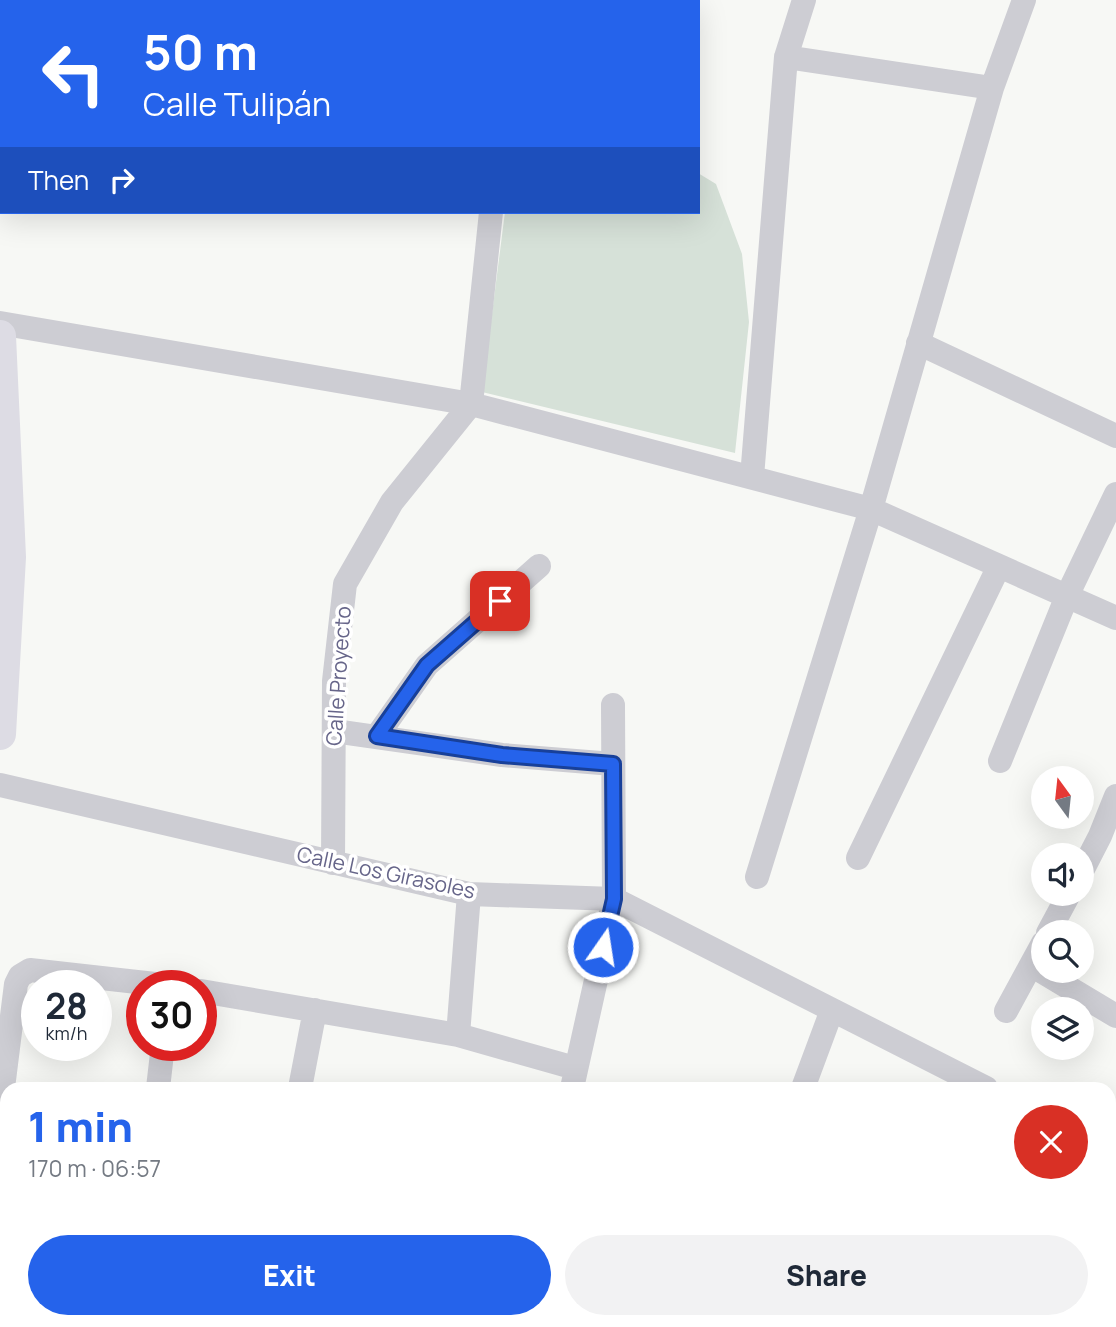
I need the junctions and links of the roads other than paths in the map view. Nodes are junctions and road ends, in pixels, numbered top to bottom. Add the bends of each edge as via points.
1 (804, 0) edge
2 (1024, 0) edge
3 (786, 57) junction
4 (992, 88) junction
5 (491, 214) edge
6 (0, 323) edge
7 (0, 336) edge
8 (918, 344) junction
9 (471, 404) junction
10 (1116, 436) edge
11 (752, 477) junction
12 (1116, 494) edge
13 (871, 509) junction
14 (539, 566) dead end
15 (999, 566) junction
16 (1067, 596) junction
17 (1116, 618) edge
18 (613, 705) dead end
19 (334, 731) junction
20 (0, 734) edge
21 (377, 736) junction
22 (1000, 761) dead end
23 (613, 764) junction
24 (0, 785) edge
25 (1116, 796) edge
26 (1108, 841) edge
27 (1094, 857) edge
28 (858, 858) dead end
29 (333, 863) junction
30 (757, 877) dead end
31 (468, 894) junction
32 (614, 899) junction
33 (1031, 965) edge
34 (126, 981) edge
35 (1061, 983) edge
36 (217, 994) edge
37 (315, 1010) junction
38 (832, 1010) junction
39 (1006, 1011) dead end
40 (1116, 1016) edge
41 (458, 1035) junction
42 (161, 1061) edge
43 (573, 1078) edge
44 (4, 1082) edge
45 (159, 1082) edge
46 (301, 1082) edge
47 (805, 1082) edge
48 (974, 1082) edge

1 - 3 street
2 - 4 street
3 - 4 street
3 - 11 street
4 - 8 street
5 - 9 street
6 - 9 street
7 - 20 main road via 10,556
8 - 10 street
8 - 13 street
9 - 11 street
9 - 19 street, Calle Proyecto via 392,502 345,584 334,681
11 - 13 street
12 - 16 street
13 - 15 street
13 - 30 street
14 - 21 street via 427,665
15 - 16 street
15 - 28 street
16 - 17 street
16 - 22 street
18 - 23 street
19 - 21 street
19 - 29 street, Calle Proyecto
21 - 23 street via 502,755
23 - 32 street
24 - 29 street, Calle Los Girasoles
25 - 26 street
26 - 27 street
29 - 31 street, Calle Los Girasoles
31 - 32 street, Calle Los Girasoles
31 - 41 street
32 - 38 street, Calle Los Girasoles
32 - 43 street
33 - 39 street
34 - 44 street via 30,971 20,975
35 - 40 street
36 - 37 street
37 - 41 street
37 - 46 street
38 - 47 street
38 - 48 street, Calle Los Girasoles
41 - 43 street
42 - 45 street

